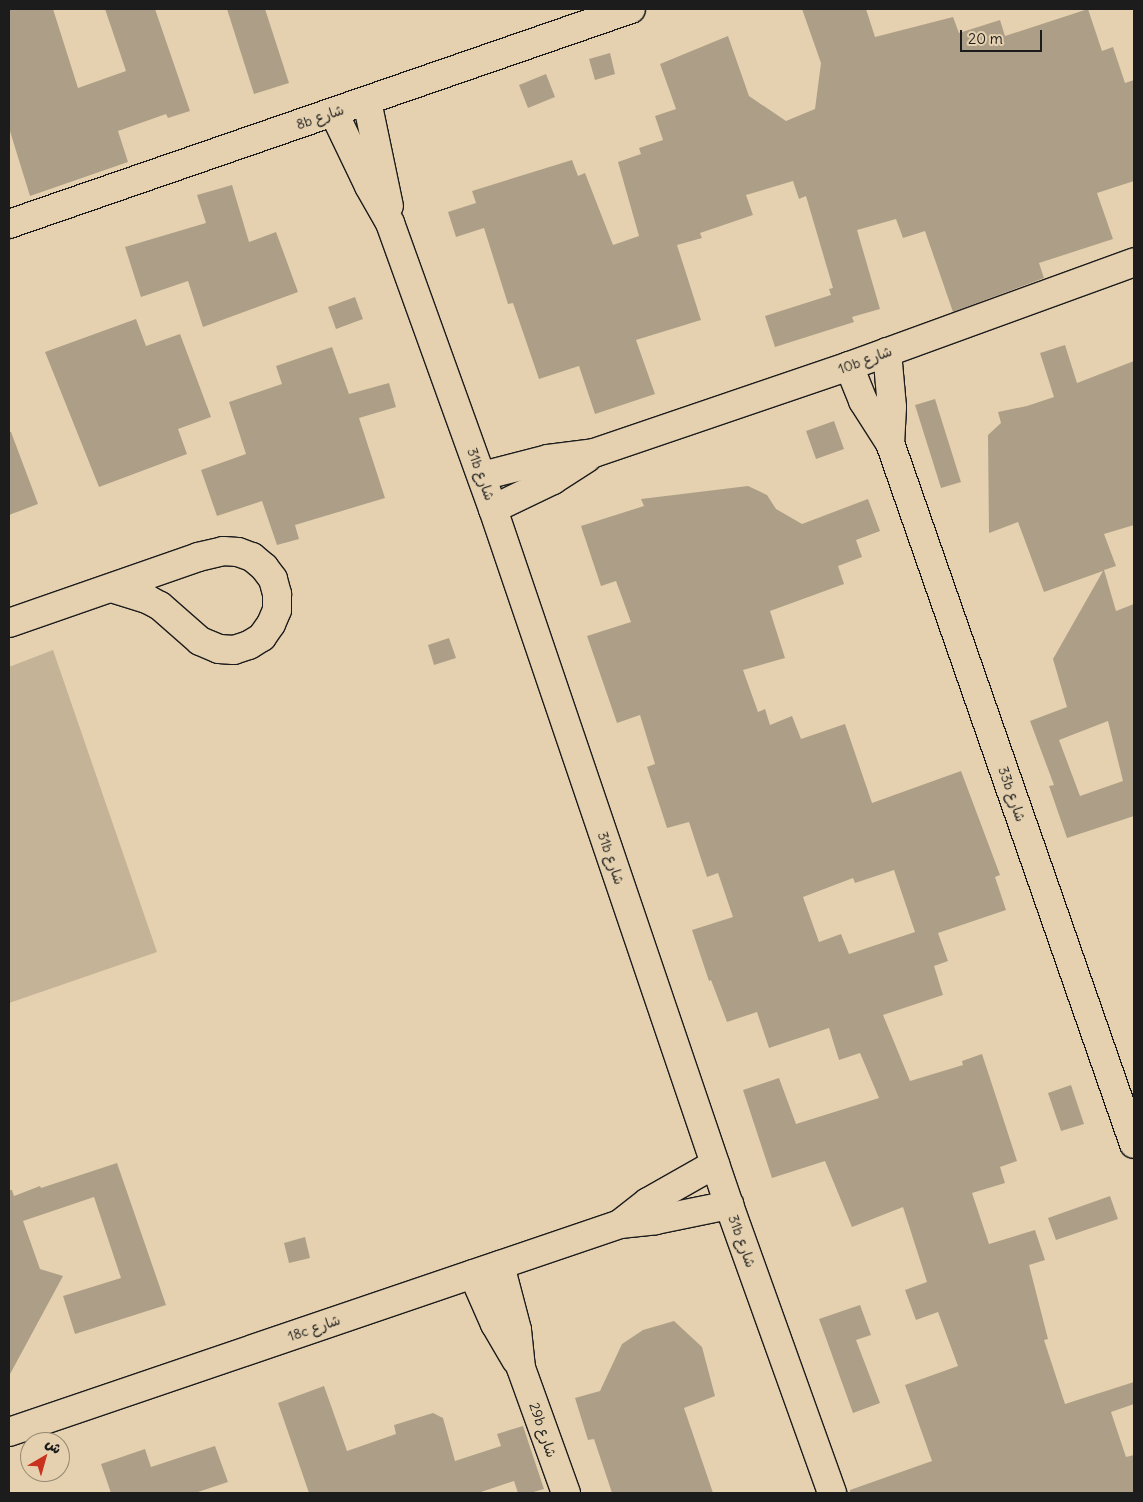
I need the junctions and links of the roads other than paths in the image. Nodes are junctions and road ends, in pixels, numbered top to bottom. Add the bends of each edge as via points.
1 (631, 9) edge
2 (367, 101) junction
3 (334, 113) junction
4 (390, 222) junction
5 (9, 224) edge
6 (1134, 262) edge
7 (887, 352) junction
8 (849, 366) junction
9 (890, 444) junction
10 (594, 453) junction
11 (482, 476) junction
12 (494, 509) junction
13 (112, 588) junction
14 (9, 624) edge
15 (1134, 1144) edge
16 (715, 1164) junction
17 (729, 1205) junction
18 (620, 1224) junction
19 (500, 1265) junction
20 (473, 1274) junction
21 (521, 1368) junction
22 (9, 1432) edge
23 (566, 1493) edge
24 (832, 1493) edge

1 - 2 street, 8b شارع
2 - 3 street, 8b شارع
2 - 4 street, 31b شارع
3 - 4 street, 31b شارع
3 - 5 street, 8b شارع
4 - 11 street, 31b شارع
6 - 7 street, 10b شارع
7 - 8 street, 10b شارع
7 - 9 street, 33b شارع via 892,407
8 - 9 street, 33b شارع via 864,401
8 - 10 street, 10b شارع
9 - 15 street, 33b شارع
10 - 11 street, 10b شارع
10 - 12 street, 10b شارع via 553,480
11 - 12 street, 31b شارع
12 - 16 street, 31b شارع
13 - 13 street via 160,606 200,641 219,649 234,650 249,645 272,624 276,610 277,594 273,579 258,562 238,552 223,551 198,557
13 - 14 street
16 - 17 street, 31b شارع
16 - 18 street, 18c شارع via 648,1202
17 - 18 street, 18c شارع
17 - 24 street, 31b شارع
18 - 19 street, 18c شارع
19 - 20 street, 18c شارع
19 - 21 street, 29b شارع via 517,1330
20 - 21 street, 29b شارع via 495,1324
20 - 22 street, 18c شارع
21 - 23 street, 29b شارع

